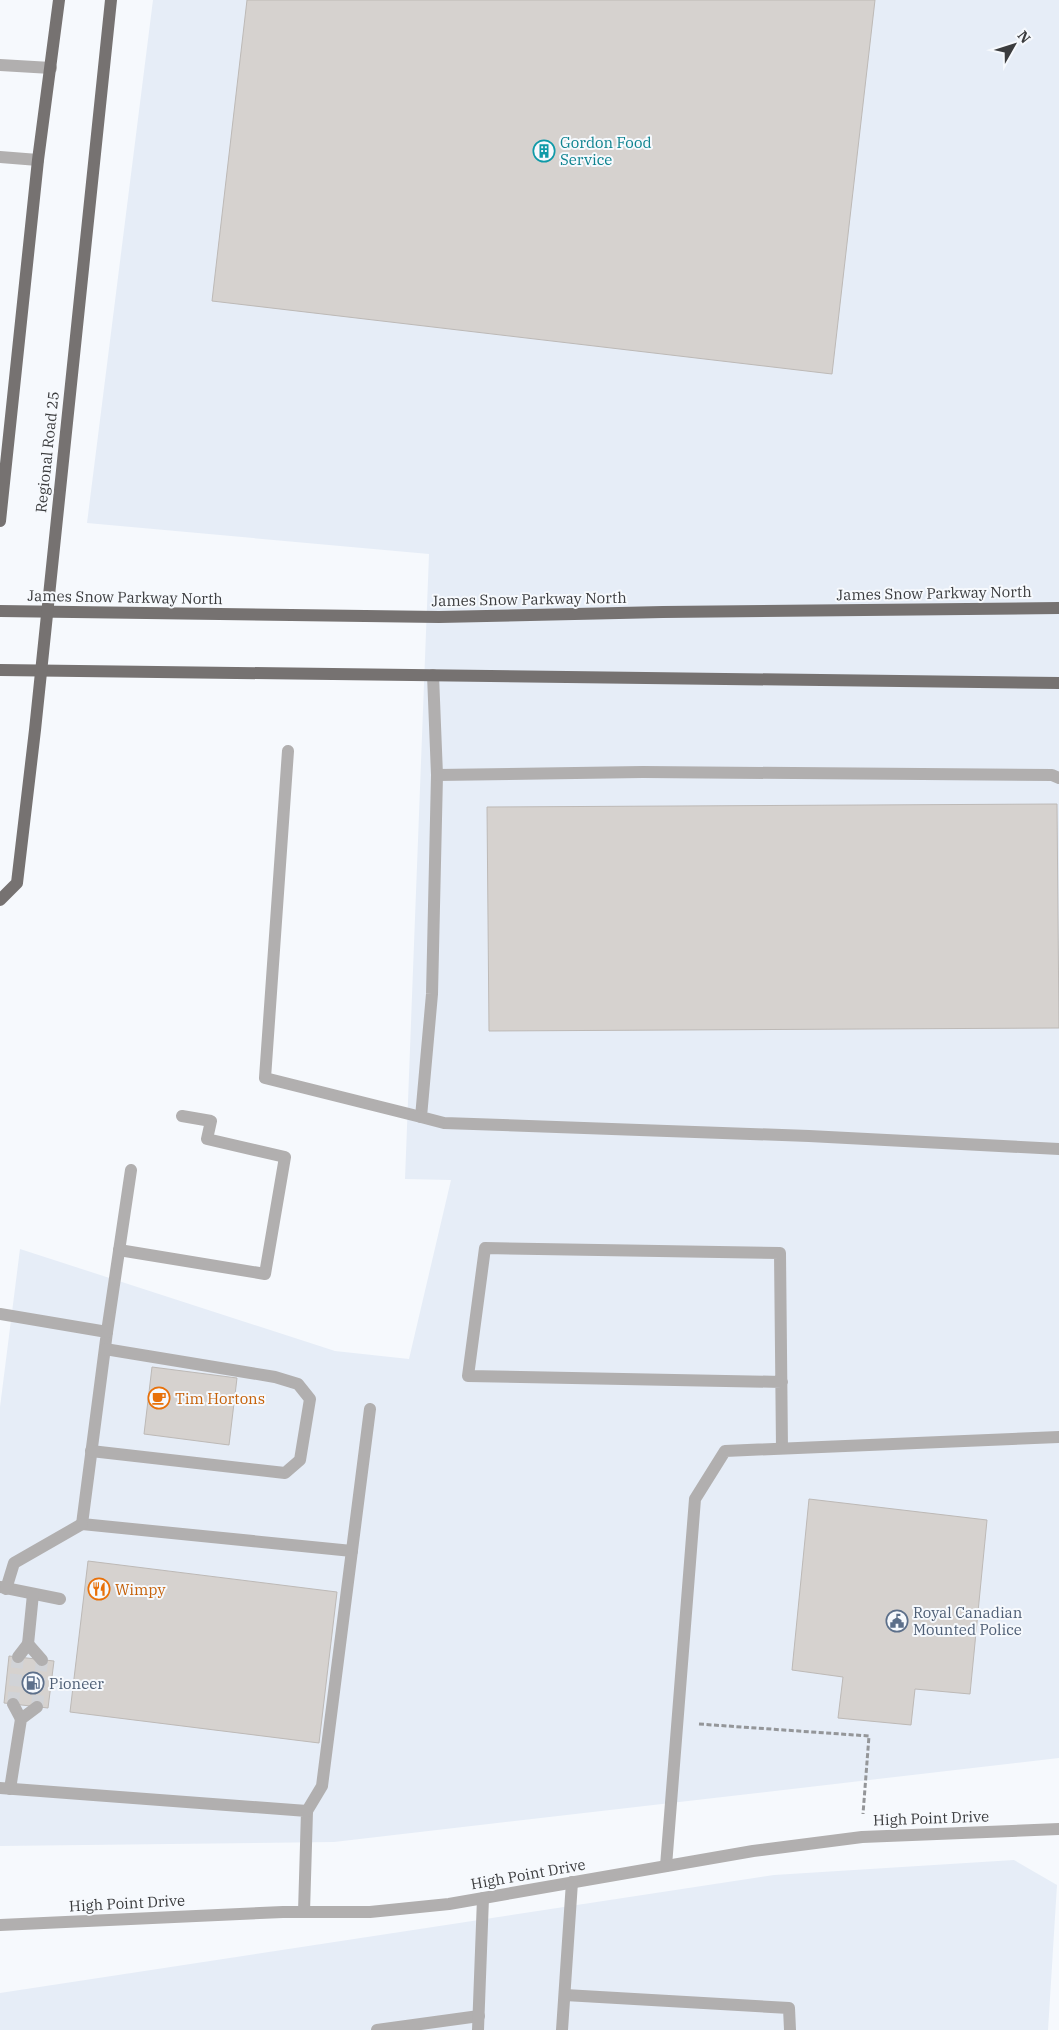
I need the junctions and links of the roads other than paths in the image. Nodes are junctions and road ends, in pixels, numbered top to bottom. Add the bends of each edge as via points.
1 (59, 0) edge
2 (111, 0) edge
3 (0, 65) edge
4 (51, 68) junction
5 (0, 157) edge
6 (38, 160) junction
7 (0, 521) edge
8 (1059, 608) edge
9 (0, 611) edge
10 (46, 612) junction
11 (0, 670) edge
12 (40, 671) junction
13 (433, 675) junction
14 (1059, 683) edge
15 (288, 751) dead end
16 (437, 774) junction
17 (1056, 777) edge
18 (0, 900) edge
19 (182, 1116) dead end
20 (422, 1117) junction
21 (1059, 1150) edge
22 (131, 1170) dead end
23 (119, 1250) junction
24 (0, 1314) edge
25 (107, 1332) junction
26 (104, 1349) junction
27 (782, 1382) junction
28 (370, 1409) dead end
29 (1059, 1437) edge
30 (782, 1448) junction
31 (91, 1451) junction
32 (82, 1524) junction
33 (352, 1551) junction
34 (3, 1588) edge
35 (34, 1594) junction
36 (60, 1599) dead end
37 (28, 1644) junction
38 (18, 1657) tunnel mouth
39 (42, 1660) dead end
40 (12, 1704) tunnel mouth
41 (36, 1707) dead end
42 (21, 1719) junction
43 (5, 1789) edge
44 (307, 1811) junction
45 (1059, 1829) edge
46 (666, 1866) junction
47 (572, 1882) junction
48 (483, 1898) junction
49 (304, 1912) junction
50 (0, 1925) edge
51 (565, 1995) junction
52 (479, 2016) junction
53 (377, 2030) edge
54 (478, 2030) edge
55 (562, 2030) edge
56 (790, 2030) edge

1 - 4 main road
2 - 10 main road, Regional Road 25
3 - 4 street
4 - 6 main road
5 - 6 street
6 - 7 main road
8 - 10 main road, James Snow Parkway North via 439,617
9 - 10 main road, James Snow Parkway North
10 - 12 main road, Regional Road 25
11 - 12 main road
12 - 13 main road
12 - 18 main road, Regional Road 25 via 17,884
13 - 14 main road
13 - 16 street
15 - 20 street via 265,1078
16 - 17 street via 643,772
16 - 20 street via 432,994
19 - 23 street via 211,1121 207,1139 284,1157 265,1274
20 - 21 street via 444,1123 809,1136
22 - 23 street
23 - 25 street
24 - 25 street
25 - 26 street
26 - 31 street
26 - 31 street via 275,1377 298,1384 310,1399 300,1460 285,1473
27 - 27 street via 780,1252 485,1248 468,1376
27 - 30 street
28 - 33 street
29 - 30 street
30 - 46 street via 725,1451 695,1499
31 - 32 street
32 - 33 street
32 - 34 street via 14,1563
33 - 44 street via 322,1786
34 - 35 street
35 - 36 street
35 - 37 street
37 - 38 street
37 - 39 street
40 - 42 street
41 - 42 street
42 - 43 street
43 - 44 street
44 - 49 street
45 - 46 street, High Point Drive via 862,1837
46 - 47 street, High Point Drive
47 - 48 street, High Point Drive
47 - 51 street
48 - 49 street, High Point Drive via 370,1912
48 - 52 street
49 - 50 street, High Point Drive
51 - 55 street
51 - 56 street via 789,2008
52 - 53 street
52 - 54 street

